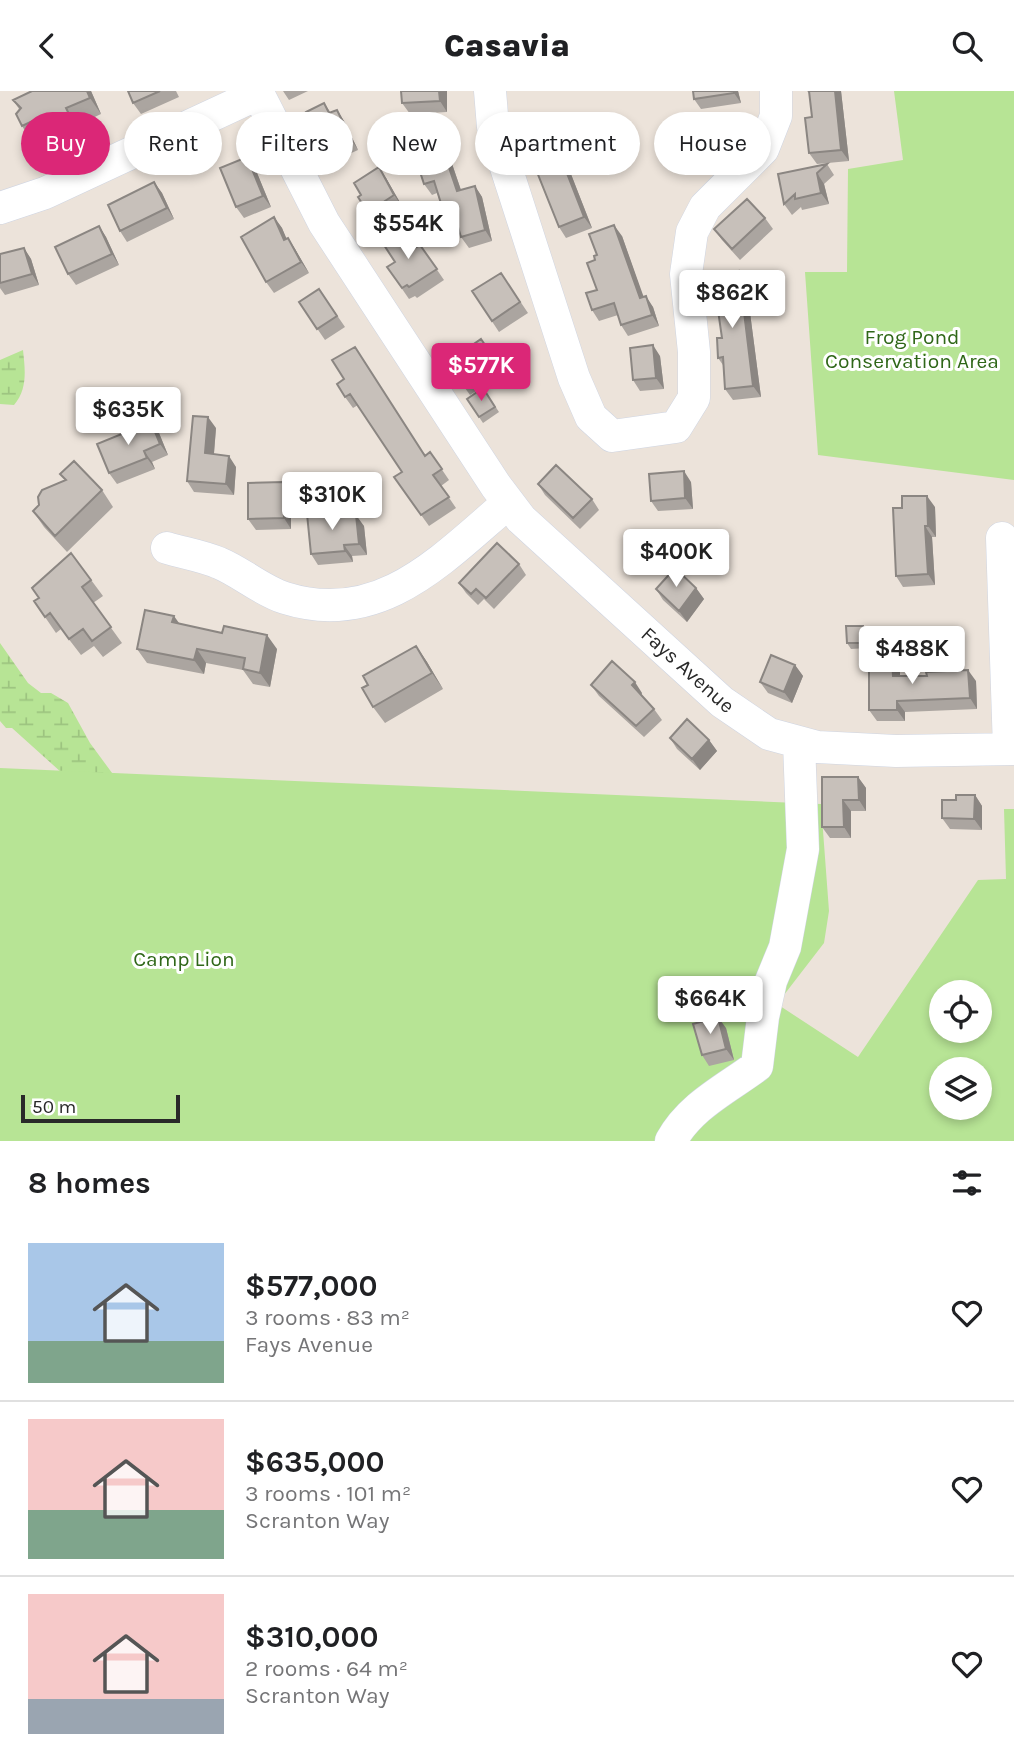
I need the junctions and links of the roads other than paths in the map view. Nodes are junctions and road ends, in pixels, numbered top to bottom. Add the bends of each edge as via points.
1 (491, 91) edge
2 (776, 91) edge
3 (258, 93) edge
4 (0, 208) edge
5 (509, 503) junction
6 (1002, 538) dead end
7 (167, 548) dead end
8 (799, 743) junction
9 (1011, 749) edge
10 (671, 1141) edge

1 - 2 street via 493,127 565,353 591,417 612,436 676,427 694,398 686,274 692,232 705,207 762,149 775,116
3 - 4 street via 45,193
3 - 5 street, Fays Avenue via 324,223
5 - 7 street via 417,578 392,593 341,605 313,605 282,597 218,562
5 - 8 street, Fays Avenue via 722,702 769,734
6 - 9 street
8 - 9 street, Fays Avenue via 896,751
8 - 10 street via 803,849 785,947 763,1017 757,1066 695,1109

